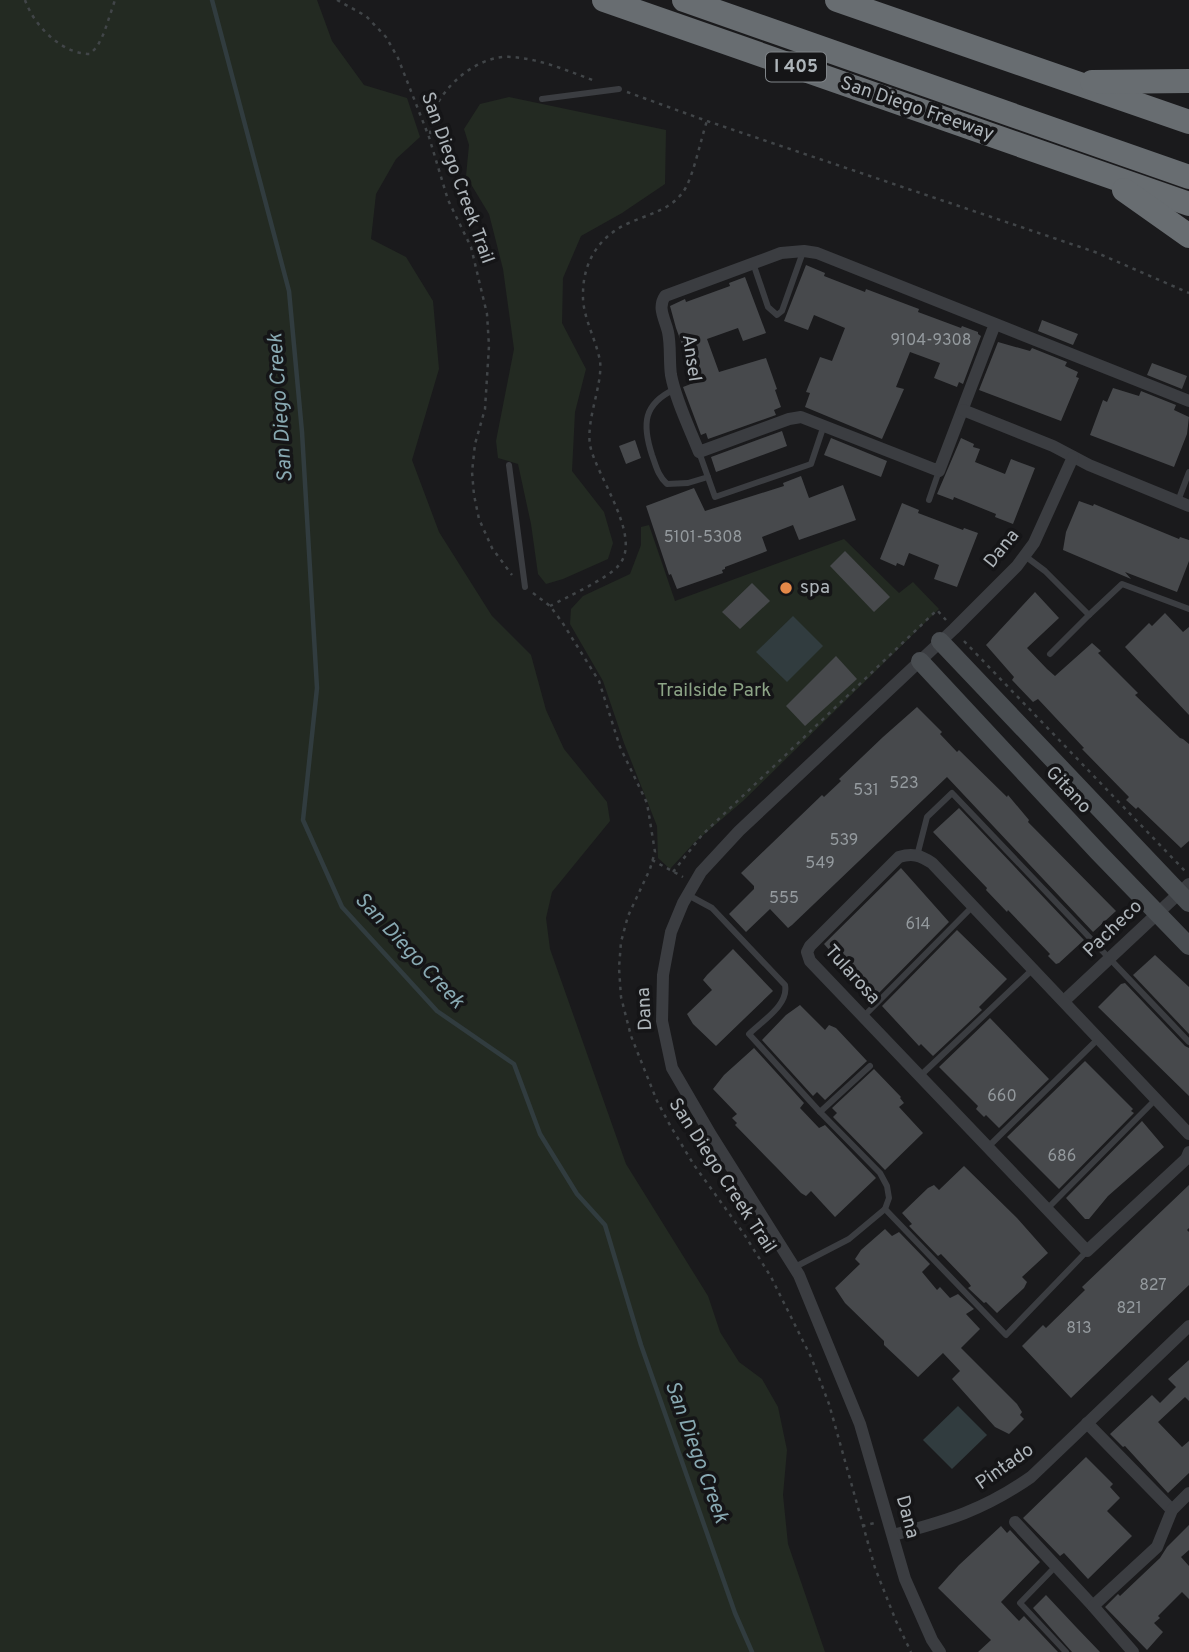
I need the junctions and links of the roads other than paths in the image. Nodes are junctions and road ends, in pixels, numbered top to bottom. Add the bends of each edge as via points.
1 (604, 0) edge
2 (684, 0) edge
3 (837, 0) edge
4 (1189, 81) edge
5 (1074, 82) junction
6 (619, 89) road end
7 (542, 99) dead end
8 (1189, 122) edge
9 (1104, 176) junction
10 (1189, 177) edge
11 (1189, 204) edge
12 (1189, 236) edge
13 (804, 251) junction
14 (753, 263) junction
15 (995, 324) junction
16 (675, 389) junction
17 (1189, 401) edge
18 (963, 410) junction
19 (824, 425) junction
20 (699, 452) junction
21 (1073, 457) junction
22 (509, 465) dead end
23 (939, 471) junction
24 (1189, 471) edge
25 (708, 477) junction
26 (929, 500) dead end
27 (1183, 503) edge
28 (1025, 556) junction
29 (525, 587) road end
30 (1189, 609) edge
31 (1089, 615) junction
32 (940, 641) junction
33 (1049, 654) dead end
34 (920, 661) junction
35 (917, 856) junction
36 (691, 889) junction
37 (1185, 893) edge
38 (973, 906) junction
39 (1157, 913) junction
40 (1189, 946) edge
41 (1110, 959) junction
42 (1033, 969) junction
43 (1064, 1002) junction
44 (863, 1017) junction
45 (1099, 1038) junction
46 (1189, 1042) edge
47 (870, 1066) dead end
48 (920, 1076) junction
49 (1156, 1098) junction
50 (820, 1112) junction
51 (1189, 1134) edge
52 (988, 1147) junction
53 (1189, 1152) edge
54 (885, 1209) junction
55 (1047, 1209) junction
56 (1087, 1251) junction
57 (795, 1267) junction
58 (1189, 1326) edge
59 (1087, 1423) junction
60 (1189, 1493) edge
61 (1172, 1510) junction
62 (1015, 1522) dead end
63 (893, 1535) junction
64 (1055, 1567) junction
65 (1093, 1606) junction
66 (1131, 1651) edge
67 (940, 1652) edge
68 (1066, 1652) edge

1 - 9 highway, San Diego Freeway / I 405
2 - 10 highway
3 - 5 highway
4 - 5 highway
5 - 8 highway
6 - 7 lane
9 - 11 highway, San Diego Freeway / I 405
9 - 12 highway
13 - 14 street, Ansel
13 - 14 lane via 777,315 768,307
13 - 15 street, Ansel
14 - 16 street, Ansel via 665,296 661,302
15 - 17 street, Ansel
15 - 18 street
16 - 20 street, Ansel
16 - 25 lane via 660,396 645,423 659,477 676,485
18 - 21 street
18 - 23 street
19 - 20 street via 801,417 789,419
19 - 23 street
19 - 25 lane via 811,464 715,497
20 - 25 lane
21 - 27 street
21 - 28 street, Dana
22 - 29 lane
23 - 26 lane
24 - 27 lane
28 - 31 lane
28 - 32 street, Dana
30 - 31 lane via 1122,584
31 - 33 lane
32 - 34 street, Dana
32 - 37 street, Gitano
34 - 36 street, Dana via 719,851
34 - 39 street, Gitano
35 - 38 street via 932,863
35 - 41 lane via 927,817 952,793
35 - 44 street, Tularosa via 899,857 813,940 807,952 810,961
36 - 50 lane via 785,985 784,1001 749,1034
36 - 57 street, Dana via 671,932 663,975 662,1021 672,1068
37 - 39 street, Pacheco
38 - 42 street
38 - 44 lane
39 - 40 street, Gitano
39 - 41 street, Pacheco
41 - 43 street, Pacheco
41 - 46 lane
42 - 43 street
42 - 48 lane
43 - 45 street
44 - 48 street, Tularosa
45 - 49 street
45 - 52 lane
47 - 50 lane
48 - 52 street, Tularosa
49 - 51 street
49 - 55 lane
50 - 54 lane via 880,1173 889,1198
52 - 55 street, Tularosa
53 - 56 street
54 - 56 lane via 1006,1335
54 - 57 lane via 849,1239
55 - 56 street, Tularosa
57 - 63 street, Dana via 860,1424
58 - 59 street, Pintado
59 - 61 street
59 - 63 street, Pintado via 1031,1477 1003,1497 947,1521
60 - 61 street
61 - 65 street via 1157,1547
62 - 64 street
63 - 67 street, Dana via 909,1591
64 - 65 street
64 - 68 lane via 1020,1602
65 - 66 street

